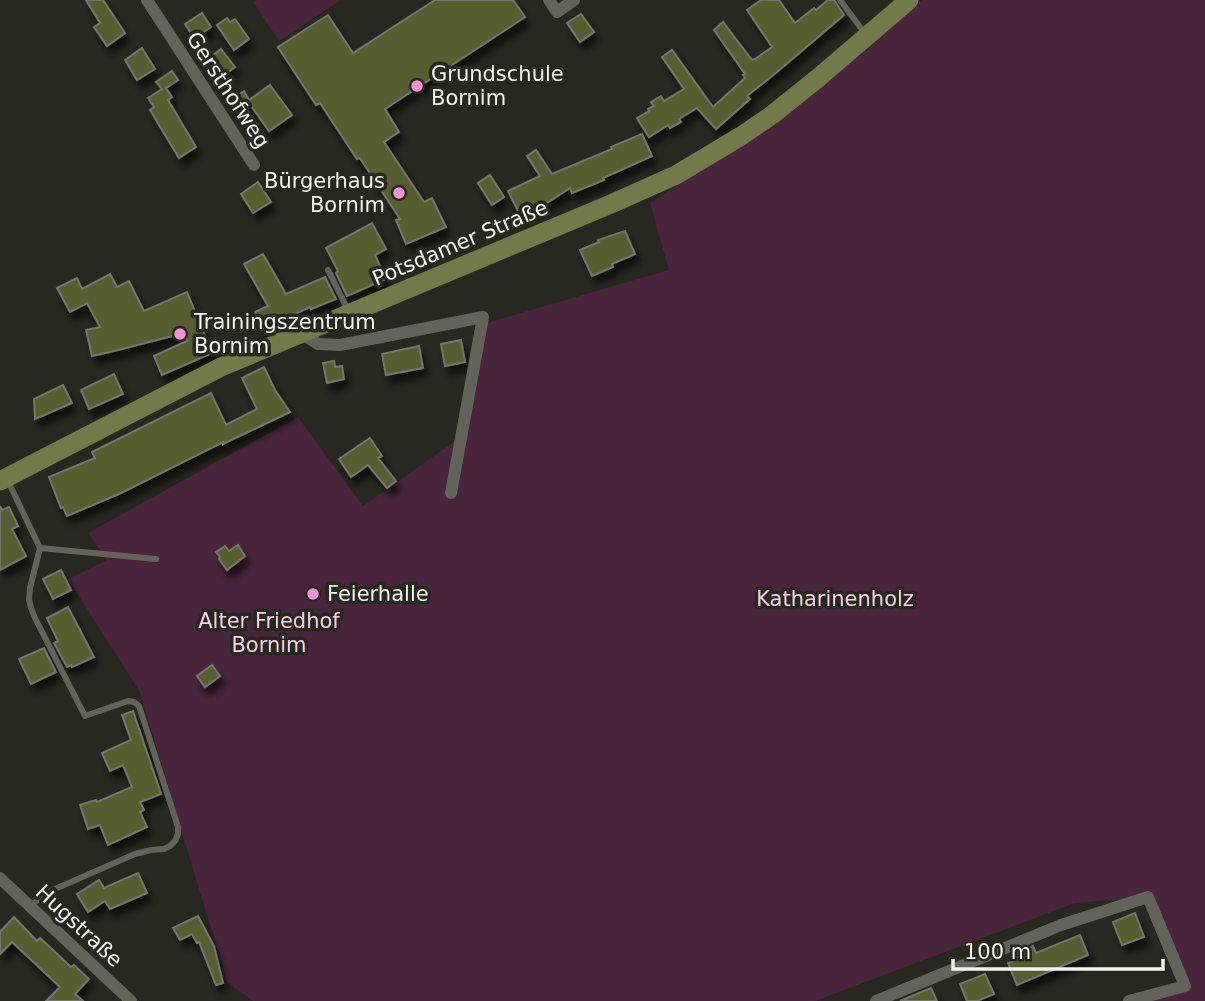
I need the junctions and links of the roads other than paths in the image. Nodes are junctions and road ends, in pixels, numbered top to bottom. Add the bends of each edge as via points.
1 (147, 0) edge
2 (549, 0) edge
3 (574, 0) edge
4 (840, 0) edge
5 (909, 0) edge
6 (867, 36) junction
7 (254, 165) dead end
8 (328, 270) dead end
9 (350, 313) junction
10 (301, 333) junction
11 (3, 480) edge
12 (451, 493) dead end
13 (40, 548) junction
14 (156, 559) dead end
15 (0, 878) edge
16 (30, 906) junction
17 (131, 1001) edge
18 (876, 1001) edge
19 (1129, 1001) edge

1 - 7 street, Gersthofweg
2 - 3 street via 557,12
4 - 6 lane
5 - 6 main road, Potsdamer Straße
6 - 9 main road, Potsdamer Straße via 772,115 676,175
8 - 9 lane
9 - 10 main road, Potsdamer Straße
10 - 11 main road, Potsdamer Straße via 221,367
10 - 12 street via 318,344 340,345 483,317
11 - 13 lane
13 - 14 lane
13 - 16 lane via 29,599 34,618 85,716 128,701 139,706 178,834 164,849 135,854 48,892
15 - 16 street, Hugstraße
16 - 17 street, Hugstraße
18 - 19 street via 1061,925 1148,897 1185,986

